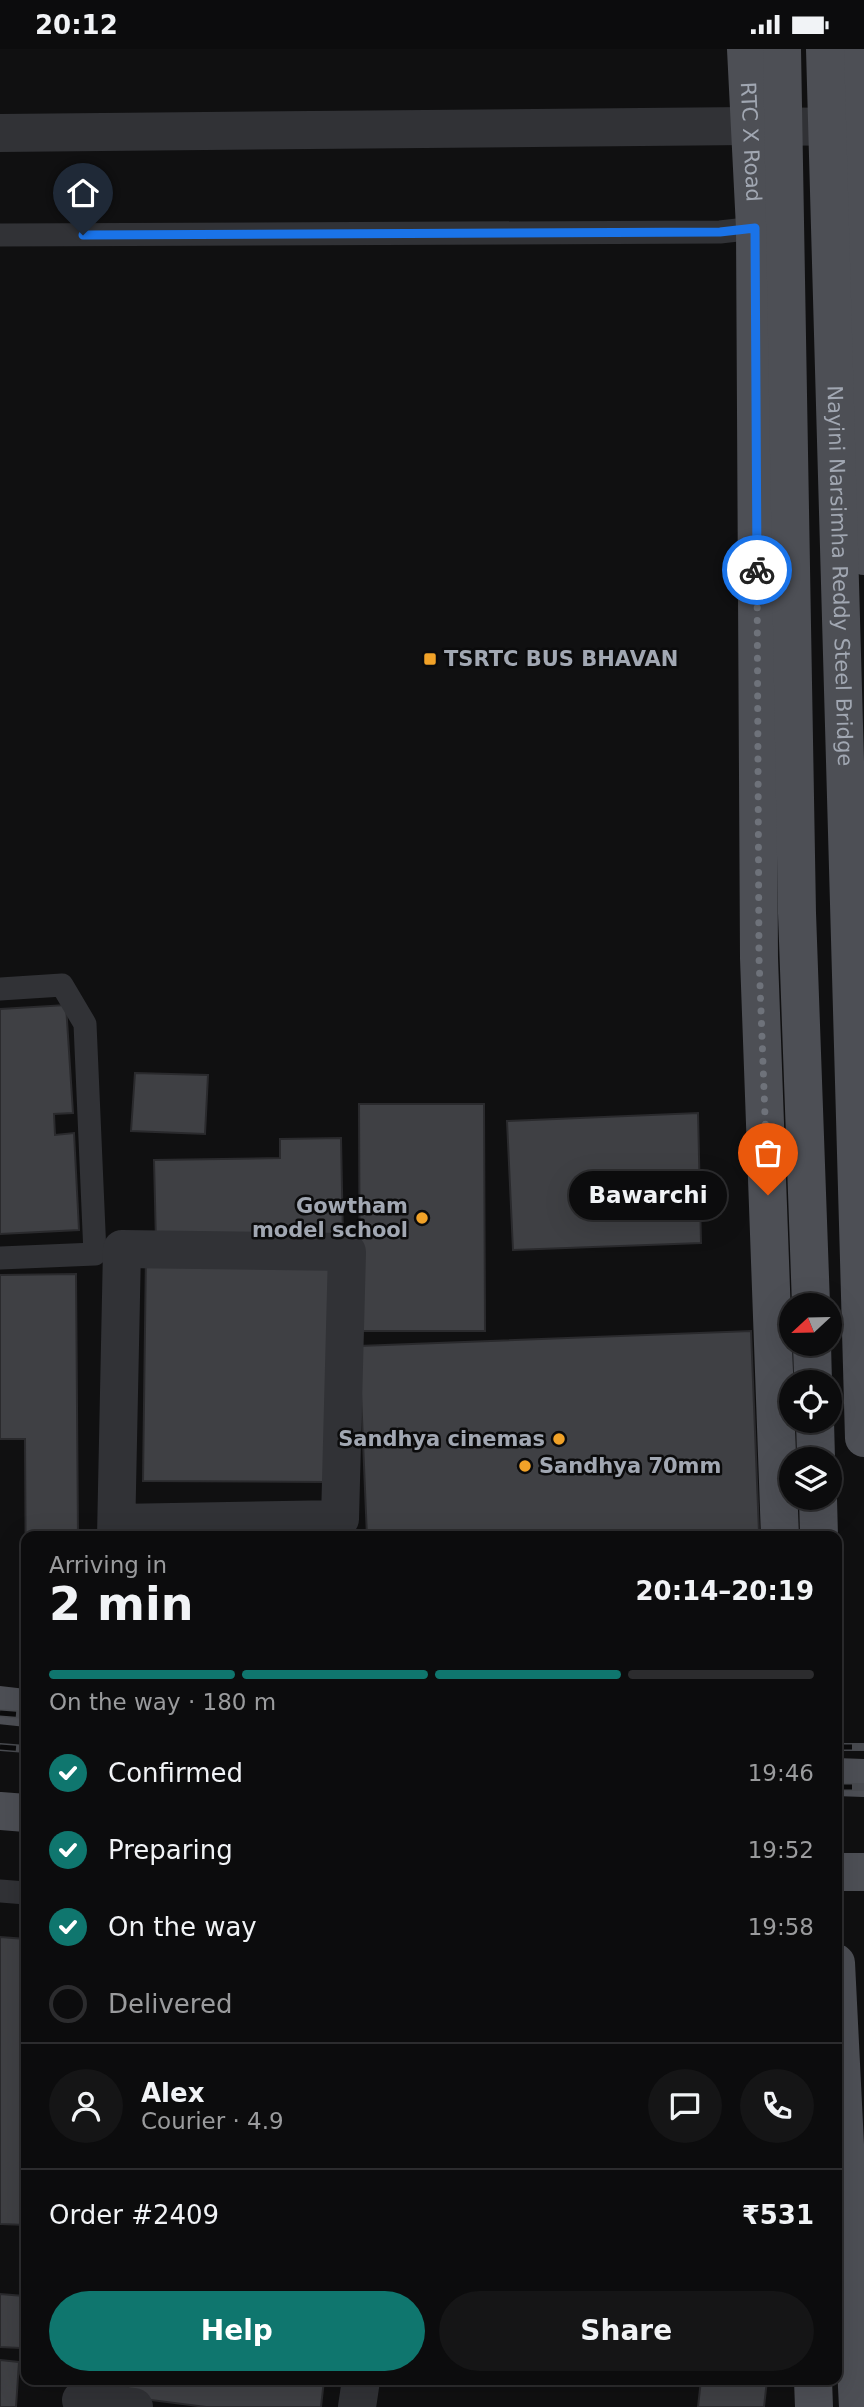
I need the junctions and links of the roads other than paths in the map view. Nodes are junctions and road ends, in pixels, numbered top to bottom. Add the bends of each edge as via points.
1 (746, 49) edge
2 (782, 49) edge
3 (825, 49) edge
4 (848, 49) edge
5 (748, 126) junction
6 (857, 127) edge
7 (0, 133) edge
8 (755, 228) junction
9 (0, 235) edge
10 (864, 556) edge
11 (0, 989) edge
12 (0, 1258) edge
13 (811, 1293) edge
14 (781, 1370) edge
15 (842, 1410) edge
16 (864, 1412) edge
17 (782, 1433) edge
18 (864, 1437) edge
19 (818, 1510) edge
20 (117, 1530) edge
21 (780, 1531) edge
22 (819, 1531) edge
23 (0, 1705) edge
24 (21, 1707) edge
25 (842, 1777) edge
26 (864, 1778) edge
27 (0, 1811) edge
28 (21, 1813) edge
29 (864, 1871) edge
30 (842, 1872) edge
31 (0, 1891) edge
32 (21, 1893) edge
33 (842, 2084) edge
34 (842, 2196) edge
35 (864, 2196) edge
36 (359, 2385) edge
37 (813, 2385) edge
38 (81, 2400) dead end
39 (134, 2407) edge
40 (357, 2407) edge
41 (814, 2407) edge
42 (858, 2407) edge

1 - 5 main road, RTC X Road
2 - 13 main road, bridge via 797,913
3 - 18 main road, Nayini Narsimha Reddy Steel Bridge, bridge
4 - 6 main road
5 - 6 street
5 - 7 street
5 - 8 main road, RTC X Road
6 - 10 main road
8 - 9 lane via 720,232
8 - 14 main road, RTC X Road via 759,958
11 - 12 lane via 62,985 85,1024 94,1254
15 - 16 main road
17 - 21 main road, RTC X Road
19 - 22 main road
20 - 20 street via 340,1519 347,1252 122,1249
23 - 24 main road
25 - 26 main road
27 - 28 main road
29 - 30 main road
31 - 32 lane
33 - 42 main road, bridge
34 - 35 main road
36 - 40 street
37 - 41 main road
38 - 39 street

